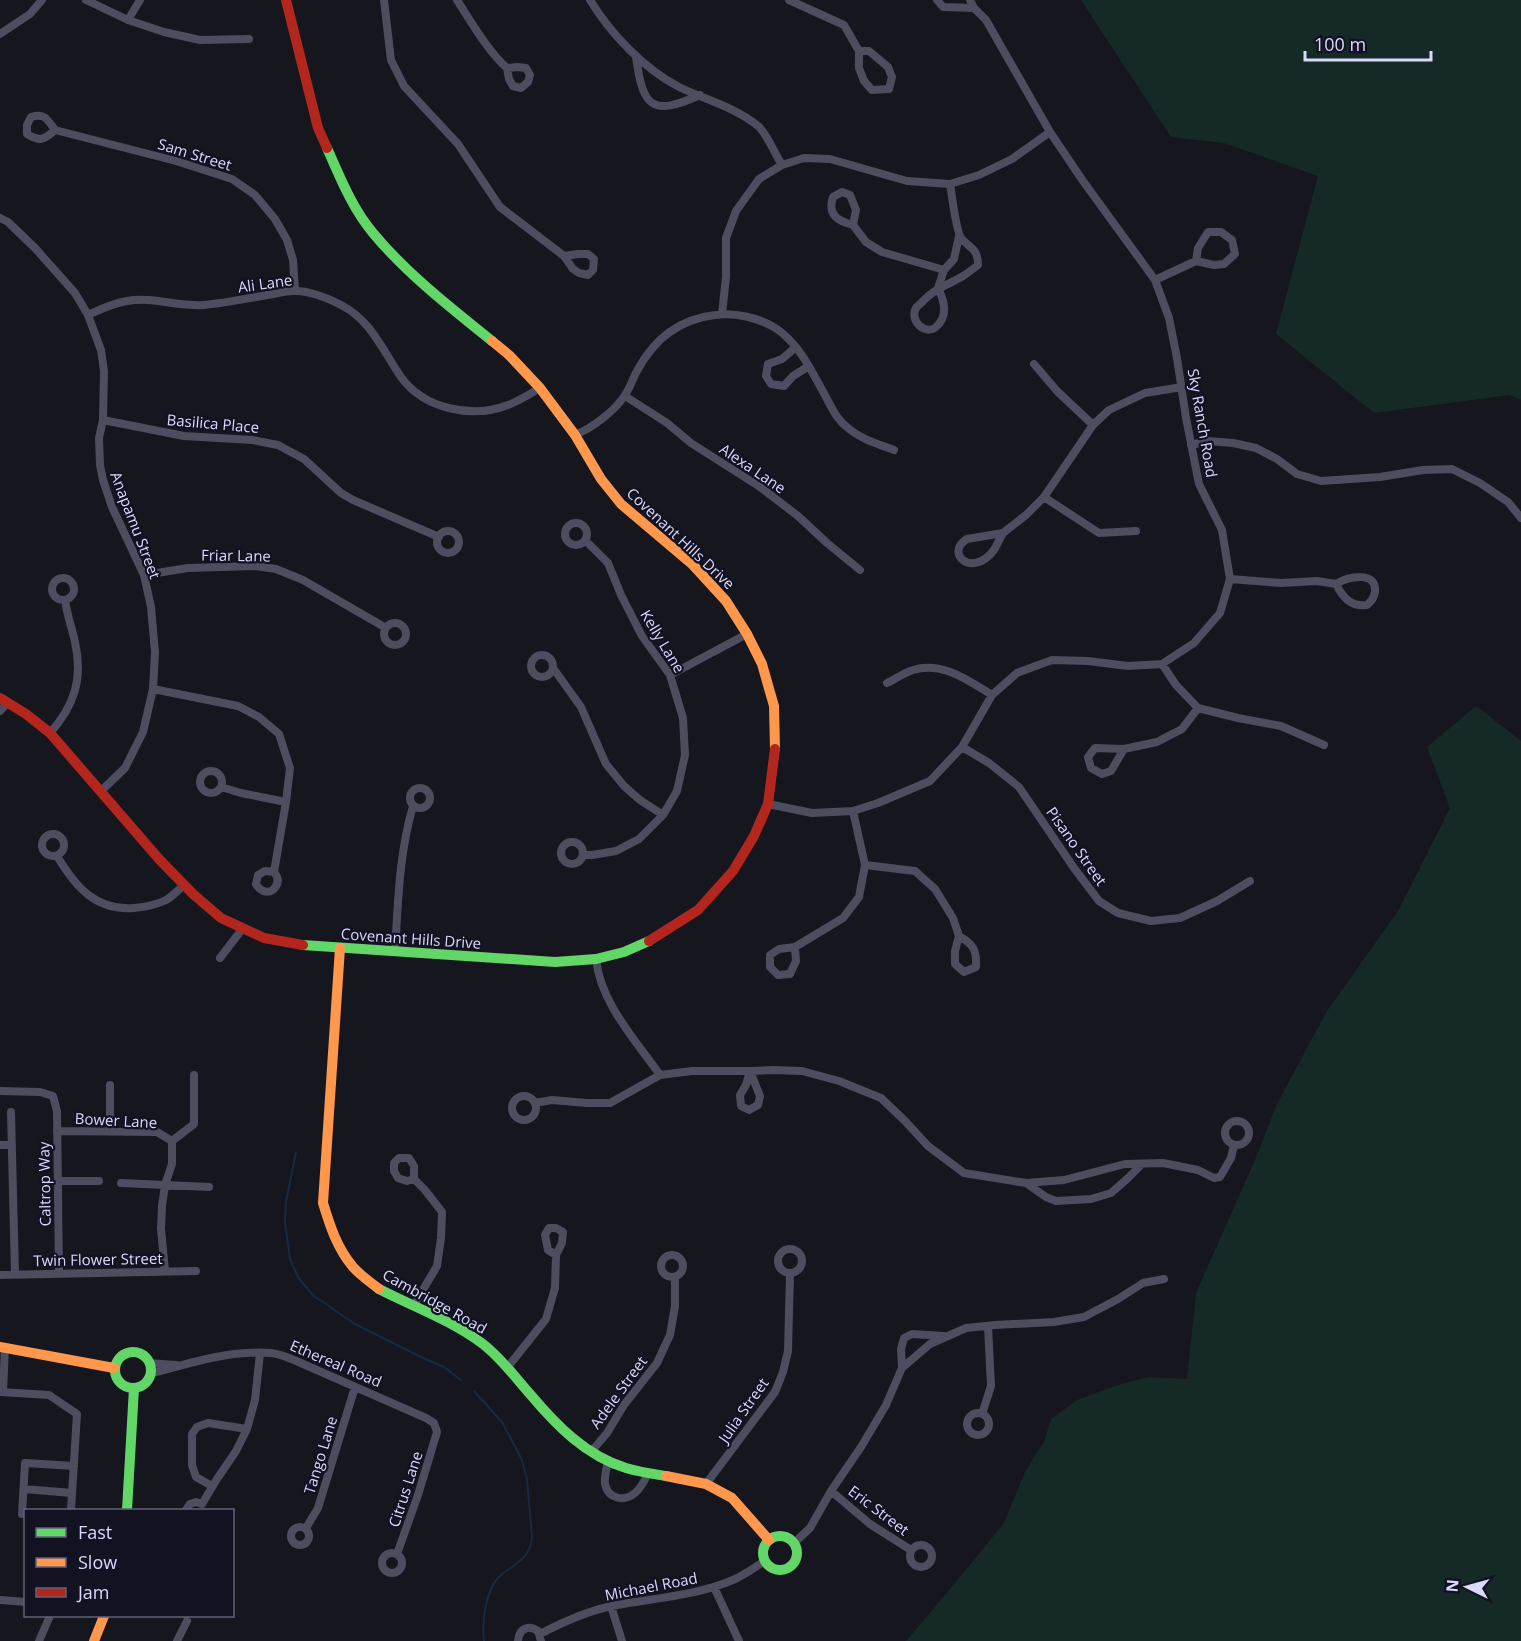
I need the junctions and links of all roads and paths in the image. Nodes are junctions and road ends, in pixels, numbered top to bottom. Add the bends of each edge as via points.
1 (42, 0) edge
2 (86, 0) edge
3 (140, 0) edge
4 (286, 0) edge
5 (384, 0) edge
6 (458, 0) edge
7 (590, 0) edge
8 (789, 0) edge
9 (937, 0) edge
10 (972, 4) edge
11 (128, 20) junction
12 (0, 34) edge
13 (249, 39) dead end
14 (859, 51) junction
15 (636, 57) junction
16 (507, 68) dead end
17 (700, 95) junction
18 (55, 130) dead end
19 (1050, 132) junction
20 (782, 165) junction
21 (950, 184) junction
22 (0, 218) edge
23 (854, 225) dead end
24 (959, 236) junction
25 (564, 256) dead end
26 (1196, 261) junction
27 (944, 270) junction
28 (1155, 280) junction
29 (938, 288) junction
30 (295, 290) junction
31 (722, 314) junction
32 (88, 315) junction
33 (796, 347) junction
34 (1034, 364) dead end
35 (809, 366) junction
36 (1182, 387) junction
37 (540, 388) junction
38 (625, 396) junction
39 (103, 420) junction
40 (1093, 425) junction
41 (575, 435) junction
42 (1191, 445) junction
43 (894, 450) dead end
44 (1044, 497) junction
45 (1521, 518) edge
46 (1136, 531) dead end
47 (1003, 533) junction
48 (439, 537) dead end
49 (585, 540) dead end
50 (860, 570) dead end
51 (144, 575) junction
52 (1230, 579) junction
53 (1336, 585) junction
54 (65, 600) dead end
55 (386, 628) dead end
56 (747, 634) junction
57 (1162, 664) junction
58 (553, 668) dead end
59 (670, 675) junction
60 (887, 683) dead end
61 (153, 689) junction
62 (992, 695) junction
63 (4, 700) edge
64 (1198, 708) junction
65 (0, 711) edge
66 (50, 733) junction
67 (1324, 745) dead end
68 (962, 747) junction
69 (1124, 749) junction
70 (221, 787) dead end
71 (101, 791) junction
72 (286, 802) junction
73 (768, 804) junction
74 (413, 806) dead end
75 (854, 811) junction
76 (663, 815) junction
77 (583, 855) dead end
78 (57, 856) dead end
79 (865, 865) junction
80 (274, 872) dead end
81 (1250, 881) dead end
82 (184, 885) junction
83 (243, 928) junction
84 (959, 936) dead end
85 (795, 947) dead end
86 (340, 948) junction
87 (395, 952) junction
88 (220, 958) dead end
89 (596, 959) junction
90 (194, 1075) dead end
91 (660, 1075) junction
92 (110, 1085) dead end
93 (0, 1091) edge
94 (535, 1103) dead end
95 (11, 1112) dead end
96 (57, 1131) junction
97 (110, 1131) junction
98 (172, 1141) junction
99 (0, 1145) edge
100 (12, 1145) junction
101 (1234, 1145) dead end
102 (1142, 1164) junction
103 (414, 1179) dead end
104 (58, 1181) junction
105 (99, 1181) dead end
106 (121, 1183) dead end
107 (1026, 1183) junction
108 (165, 1185) junction
109 (209, 1187) dead end
110 (556, 1255) dead end
111 (196, 1270) dead end
112 (165, 1271) junction
113 (59, 1273) junction
114 (790, 1273) dead end
115 (15, 1274) junction
116 (0, 1275) edge
117 (675, 1277) dead end
118 (1164, 1279) dead end
119 (414, 1305) junction
120 (988, 1326) junction
121 (946, 1336) junction
122 (2, 1347) edge
123 (260, 1353) junction
124 (114, 1368) junction
125 (150, 1368) junction
126 (507, 1368) junction
127 (902, 1368) junction
128 (134, 1388) junction
129 (355, 1388) junction
130 (2, 1392) edge
131 (982, 1414) dead end
132 (247, 1429) junction
133 (437, 1432) joint
134 (591, 1452) junction
135 (608, 1460) junction
136 (74, 1466) junction
137 (648, 1473) junction
138 (706, 1484) junction
139 (212, 1485) junction
140 (24, 1489) junction
141 (831, 1491) junction
142 (72, 1493) junction
143 (204, 1507) edge
144 (71, 1509) edge
145 (127, 1509) edge
146 (187, 1509) edge
147 (22, 1514) dead end
148 (306, 1528) dead end
149 (769, 1540) junction
150 (794, 1543) junction
151 (911, 1550) dead end
152 (397, 1554) dead end
153 (765, 1561) junction
154 (714, 1587) junction
155 (0, 1600) edge
156 (24, 1602) edge
157 (611, 1606) junction
158 (50, 1617) edge
159 (104, 1617) edge
160 (187, 1621) dead end
161 (541, 1637) edge
162 (40, 1641) edge
163 (94, 1641) edge
164 (177, 1641) edge
165 (518, 1641) edge
166 (622, 1641) edge
167 (739, 1641) edge

1 - 12 street via 30,14
2 - 11 street
3 - 11 street
4 - 37 street, Covenant Hills Drive via 318,128 366,223 406,267 510,355
5 - 25 street via 391,60 404,87 458,144 500,207
6 - 16 street
7 - 15 street
8 - 14 street via 844,25
9 - 10 street, Sky Ranch Road via 943,7
10 - 19 street, Sky Ranch Road via 986,20
11 - 13 street via 200,40
14 - 14 street via 864,81 872,90 889,90 892,77 888,67 869,51
15 - 17 street via 678,86
15 - 17 street via 641,88 656,105 681,104
17 - 20 street via 760,127
18 - 30 street, Sam Street via 232,179 255,195 287,240
19 - 21 street via 1012,159
19 - 28 street, Sky Ranch Road
20 - 21 street via 804,158 830,159 907,182
20 - 31 street via 759,179 736,211 726,238
21 - 24 street
22 - 32 street, Anapamu Street via 35,248 75,293
23 - 27 street via 866,242 882,252
24 - 27 street via 954,259
24 - 29 street via 974,249 978,266
26 - 26 street via 1198,248 1208,232 1221,232 1232,240 1235,254 1224,264
26 - 28 street
27 - 29 street
28 - 36 street, Sky Ranch Road via 1169,318
29 - 29 street via 943,299 943,319 936,328 924,329 916,321 916,308
30 - 32 street, Ali Lane via 200,305 127,301
30 - 37 street, Ali Lane via 328,299 356,315 412,390 438,405 472,412 494,409
31 - 33 street via 749,317 769,325
31 - 38 street via 690,321 670,331 645,356
32 - 39 street, Anapamu Street via 104,371
33 - 35 street
33 - 35 street via 768,364 766,376 771,384 784,386
34 - 40 street
35 - 43 street via 843,424 861,437
36 - 40 street via 1130,399 1109,410
36 - 42 street, Sky Ranch Road
37 - 41 street, Covenant Hills Drive
38 - 41 street via 600,420
38 - 50 street, Alexa Lane via 760,487
39 - 48 street, Basilica Place via 184,436 278,445 304,459 353,500
39 - 51 street, Anapamu Street via 99,444 103,480
40 - 44 street
41 - 56 street, Covenant Hills Drive via 601,480 621,504 693,566 726,601
42 - 45 street via 1208,441 1256,448 1297,474 1321,481 1452,470 1508,502
42 - 52 street, Sky Ranch Road via 1199,484 1222,530
44 - 46 street via 1098,533
44 - 47 street
47 - 47 street via 994,550 981,561 962,561 960,546 967,539
49 - 59 street, Kelly Lane via 608,563 642,636
51 - 55 street, Friar Lane via 188,568 276,569 303,580
51 - 61 street, Anapamu Street via 155,652
52 - 53 street
52 - 57 street, Sky Ranch Road via 1220,612 1194,643
53 - 53 street via 1344,579 1370,579 1374,583 1374,597 1367,605 1349,603
54 - 66 street via 78,662 76,686 63,719
56 - 59 street
56 - 73 street, Covenant Hills Drive via 762,664 774,706 775,751
57 - 62 street, Sky Ranch Road via 1128,666 1052,660 1017,673
57 - 64 street via 1176,686
58 - 76 street via 581,707 606,764 624,786
59 - 76 street, Kelly Lane via 683,718 685,755 677,791
60 - 62 street via 914,670 936,668 960,675
61 - 71 street, Anapamu Street via 143,732 124,768
61 - 72 street via 237,706 260,717 279,734 290,768
62 - 68 street, Sky Ranch Road
63 - 65 street
63 - 66 street, Covenant Hills Drive
64 - 67 street via 1281,726
64 - 69 street via 1182,729 1157,742
66 - 71 street, Covenant Hills Drive
68 - 75 street, Sky Ranch Road via 930,781
68 - 81 street, Pisano Street via 1019,787 1099,901 1118,913 1151,921 1180,918
69 - 69 street via 1111,771 1102,774 1091,768 1088,757 1095,748
70 - 72 street
71 - 82 street, Covenant Hills Drive
72 - 80 street
73 - 75 street, Sky Ranch Road via 812,813
73 - 89 street, Covenant Hills Drive via 734,871 698,910 652,939
74 - 87 street via 401,858
75 - 79 street
76 - 77 street, Kelly Lane via 639,839 616,851
78 - 82 street via 82,890 111,907 153,905
79 - 84 street via 915,871 935,889
79 - 85 street via 859,897 843,918
82 - 83 street, Covenant Hills Drive via 221,918
83 - 86 street, Covenant Hills Drive via 264,938
83 - 88 street
86 - 87 street, Covenant Hills Drive
86 - 119 street, Cambridge Road via 323,1203 337,1243 354,1268 379,1289
87 - 89 street, Covenant Hills Drive via 555,962
89 - 91 street via 597,972 611,1005
90 - 98 street, Bower Lane via 194,1124
91 - 94 street via 610,1103
91 - 107 street via 692,1071 802,1071 839,1081 881,1098 928,1146 964,1173
92 - 97 street
93 - 96 street, Caltrop Way via 53,1096
95 - 100 street
96 - 97 street, Bower Lane
96 - 104 street, Caltrop Way
97 - 98 street, Bower Lane via 157,1132
98 - 108 street, Bower Lane via 172,1164
99 - 100 street
100 - 115 street
101 - 102 street via 1220,1177 1163,1164
102 - 107 street via 1125,1164 1064,1180
102 - 107 street via 1111,1193 1091,1199 1056,1201
103 - 119 street via 442,1212 437,1266
104 - 105 street
104 - 113 street, Caltrop Way
106 - 108 street
108 - 109 street
108 - 112 street, Bower Lane via 161,1229
110 - 126 street via 555,1288 546,1319
111 - 112 street, Twin Flower Street
112 - 113 street, Twin Flower Street
113 - 115 street, Twin Flower Street
114 - 138 street, Julia Street via 788,1351 776,1392
115 - 116 street, Twin Flower Street
117 - 134 street, Adele Street via 670,1335 657,1363
118 - 120 street via 1143,1282 1084,1317
119 - 126 street, Cambridge Road via 484,1345
120 - 121 street via 966,1328
120 - 131 street via 991,1386
121 - 127 street
121 - 127 street via 912,1334 904,1338
122 - 124 street
122 - 130 street
123 - 125 street, Ethereal Road via 237,1353
123 - 129 street, Ethereal Road via 294,1360
123 - 132 street
124 - 125 street via 128,1352 138,1352
124 - 128 street via 120,1382
125 - 128 street via 144,1384
126 - 134 street, Cambridge Road via 544,1411
127 - 141 street via 886,1405
128 - 145 street
129 - 133 street, Ethereal Road via 426,1418 434,1423
129 - 148 street, Tango Lane via 318,1508
130 - 136 street via 50,1395 77,1414
132 - 139 street
132 - 139 street via 208,1423 192,1434 196,1477
133 - 152 street, Citrus Lane
134 - 135 street, Cambridge Road
135 - 137 street, Cambridge Road
135 - 137 street via 605,1484 612,1496 629,1497
136 - 140 street via 26,1463
136 - 142 street
137 - 138 street, Cambridge Road
138 - 149 street, Cambridge Road via 732,1498
139 - 143 street
140 - 142 street
140 - 147 street
141 - 150 street via 810,1528
141 - 151 street, Eric Street via 870,1524
142 - 144 street
143 - 146 street via 196,1502
149 - 150 street via 779,1536
149 - 153 street via 764,1550
150 - 153 street via 796,1560 789,1568 778,1571
153 - 154 street, Michael Road
154 - 157 street, Michael Road
154 - 167 street
155 - 156 street
157 - 161 street, Michael Road via 567,1620
157 - 166 street
158 - 162 street
159 - 163 street
160 - 164 street
161 - 165 street, Michael Road via 535,1629 524,1629

